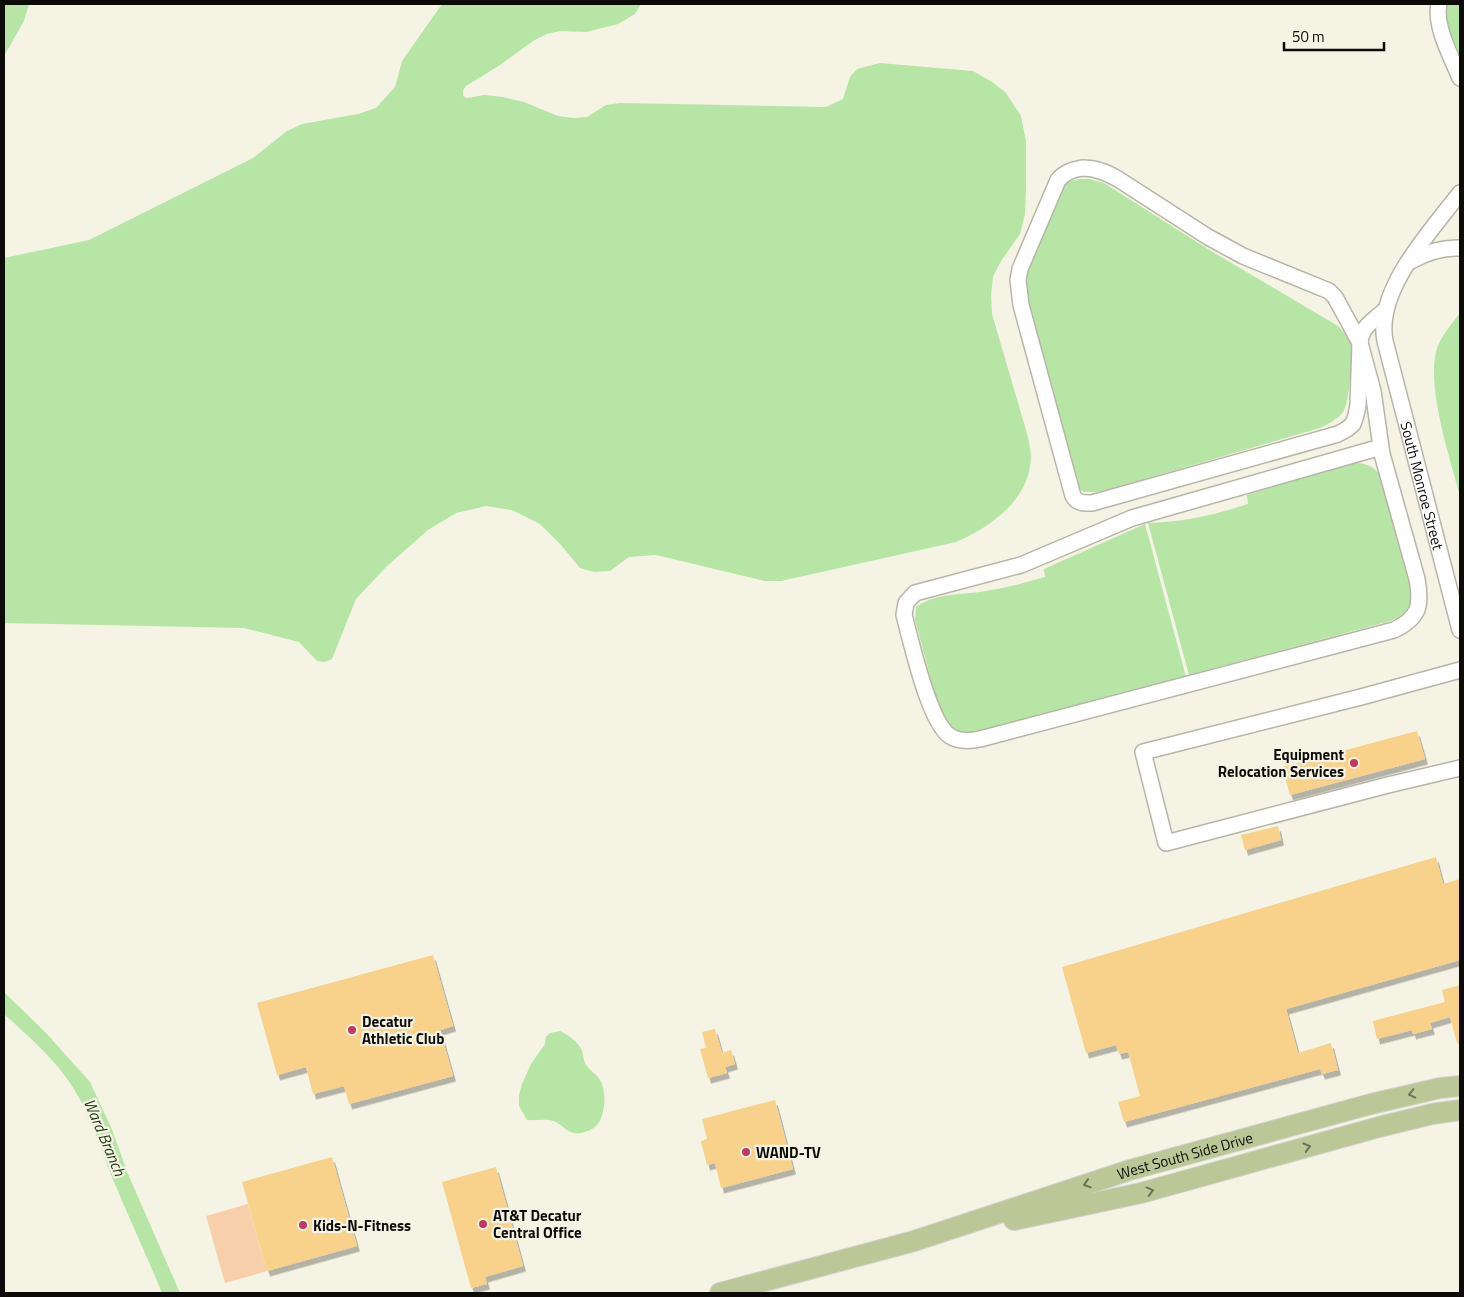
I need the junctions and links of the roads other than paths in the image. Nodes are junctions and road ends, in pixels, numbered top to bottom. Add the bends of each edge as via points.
1 (1439, 4) edge
2 (1460, 78) edge
3 (1460, 193) edge
4 (1460, 248) edge
5 (1407, 263) junction
6 (1386, 309) junction
7 (1360, 343) junction
8 (1381, 446) junction
9 (1460, 630) edge
10 (1460, 670) edge
11 (1460, 768) edge
12 (1460, 1086) edge
13 (1460, 1110) edge
14 (914, 1241) junction
15 (720, 1293) edge

1 - 2 street via 1440,27
3 - 5 street
4 - 5 street via 1436,250
5 - 6 street
6 - 7 street via 1363,329
6 - 9 street, South Monroe Street via 1385,341
7 - 7 street via 1330,291 1243,256 1208,238 1118,179 1093,168 1072,170 1058,180 1020,269 1021,305 1073,496 1080,502 1092,503 1347,429 1353,424 1358,405
7 - 8 street via 1373,391
8 - 8 street via 1420,593 1416,613 1404,625 980,739 969,741 951,737 938,724 904,615 906,603 915,593 1021,565 1132,518
10 - 11 street via 1143,752 1166,843
12 -> 14 main road, West South Side Drive via 1371,1104 1130,1170
14 -> 13 main road, West South Side Drive via 1141,1193 1379,1127
14 - 15 main road, West South Side Drive

